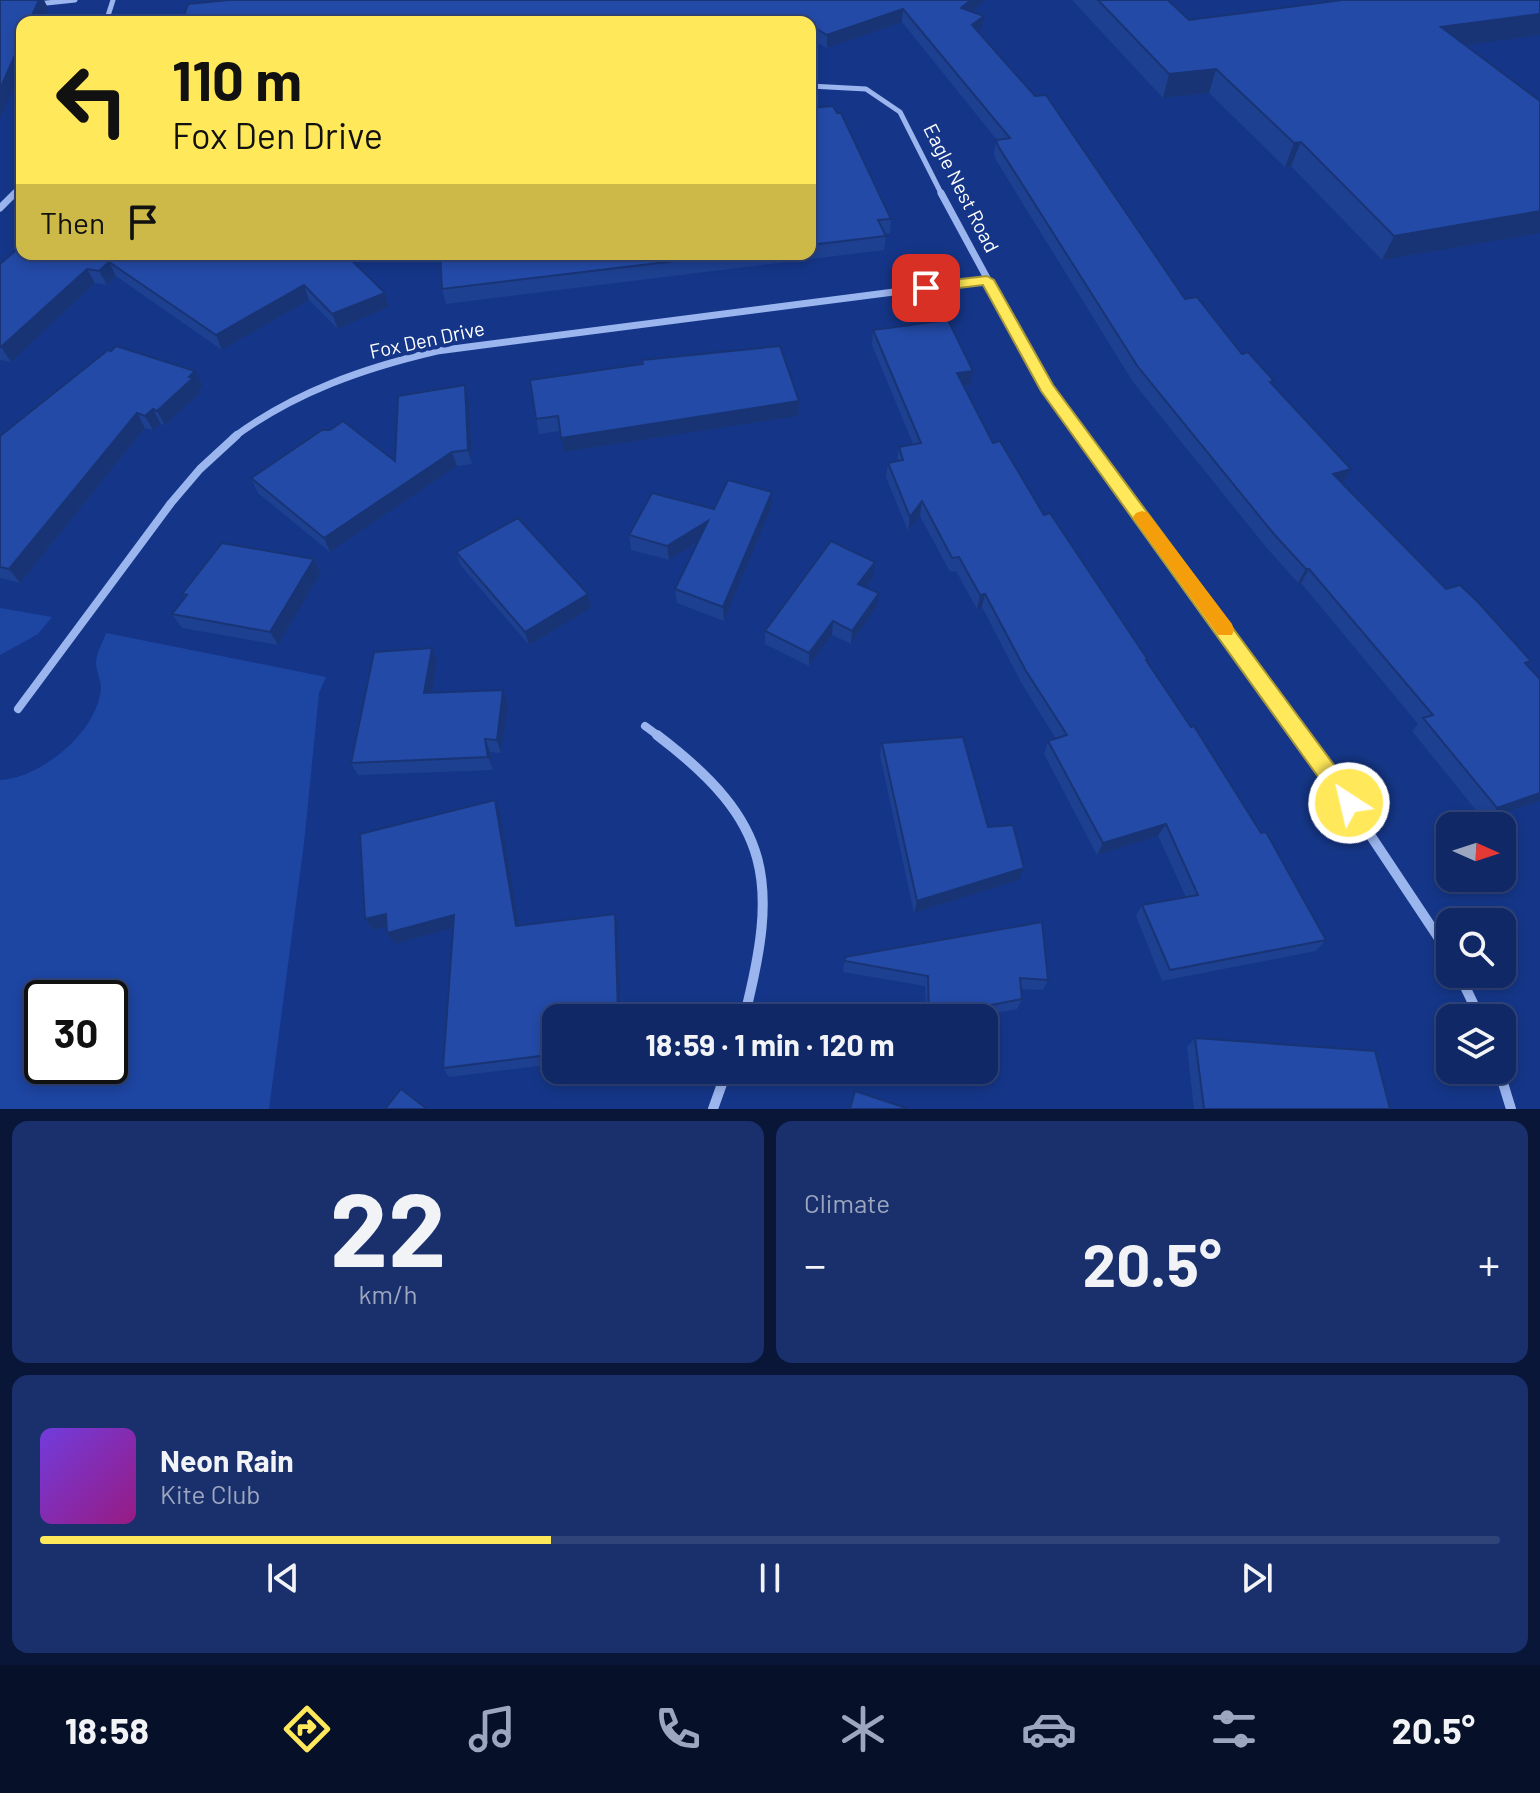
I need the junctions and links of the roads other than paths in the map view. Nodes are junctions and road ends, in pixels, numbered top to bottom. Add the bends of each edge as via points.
1 (75, 0) edge
2 (30, 4) edge
3 (816, 86) edge
4 (16, 193) edge
5 (0, 208) edge
6 (987, 280) junction
7 (18, 709) dead end
8 (645, 726) dead end
9 (1436, 934) edge
10 (748, 1004) edge
11 (722, 1084) edge
12 (1503, 1084) edge
13 (713, 1109) edge
14 (1511, 1109) edge

1 - 2 street
3 - 6 street, Eagle Nest Road via 866,89 900,112
4 - 5 street
6 - 7 street, Fox Den Drive via 466,346 406,356 317,388 247,427 188,484
6 - 9 street, Eagle Nest Road via 1046,387 1349,803
8 - 10 street via 702,770 730,802 755,844 761,874 757,971
11 - 13 street
12 - 14 street

